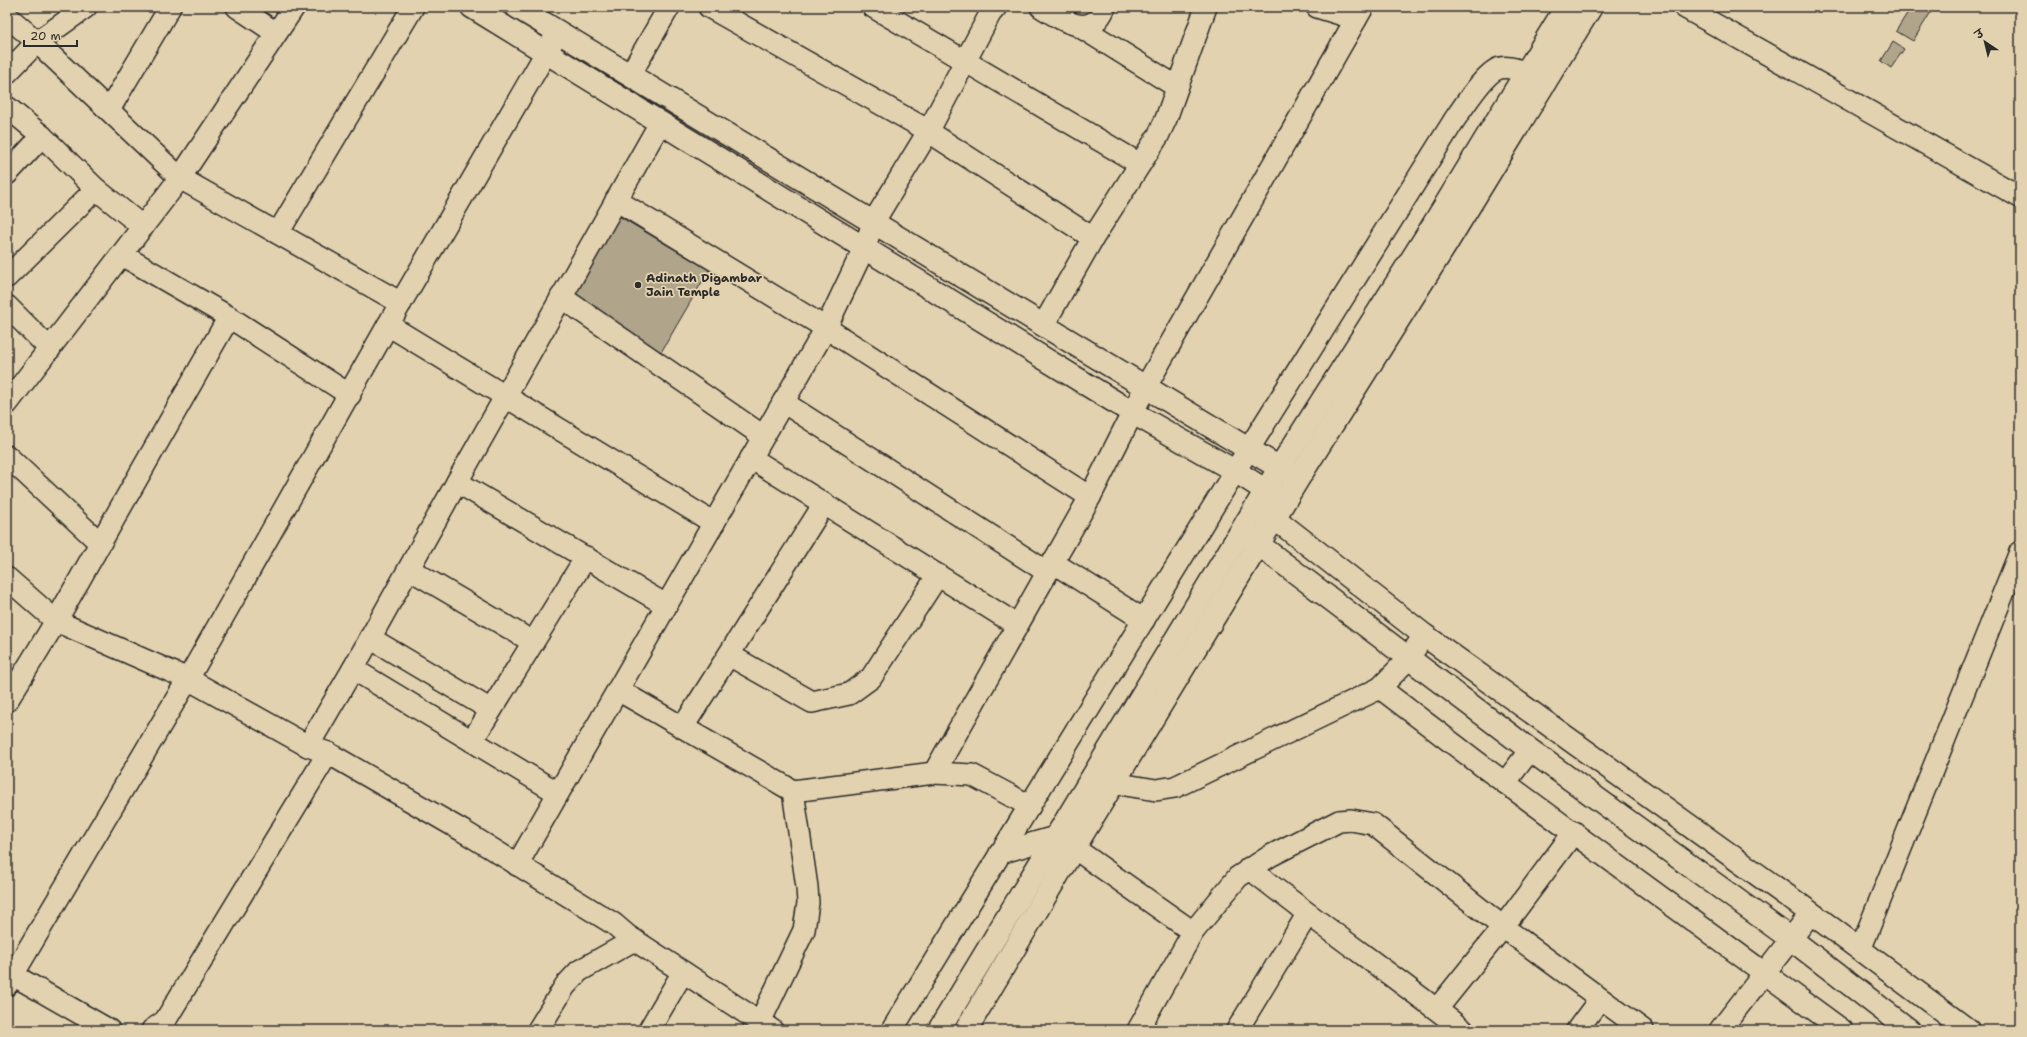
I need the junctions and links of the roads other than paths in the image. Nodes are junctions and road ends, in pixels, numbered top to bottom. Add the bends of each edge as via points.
1 (86, 7) edge
2 (170, 7) edge
3 (237, 7) edge
4 (294, 7) edge
5 (413, 7) edge
6 (472, 7) edge
7 (517, 7) edge
8 (669, 7) edge
9 (709, 7) edge
10 (873, 7) edge
11 (996, 7) edge
12 (1041, 7) edge
13 (1105, 7) edge
14 (1206, 7) edge
15 (1318, 7) edge
16 (1591, 7) edge
17 (1684, 7) edge
18 (1360, 13) edge
19 (900, 14) edge
20 (7, 16) edge
21 (1567, 19) edge
22 (1079, 26) junction
23 (558, 32) junction
24 (276, 33) junction
25 (37, 42) junction
26 (545, 52) junction
27 (965, 61) junction
28 (1541, 71) junction
29 (7, 72) edge
30 (630, 75) junction
31 (1177, 87) junction
32 (7, 107) edge
33 (109, 110) junction
34 (660, 123) junction
35 (928, 132) junction
36 (42, 136) junction
37 (1140, 164) junction
38 (7, 174) edge
39 (180, 178) junction
40 (96, 189) junction
41 (2020, 197) edge
42 (616, 200) junction
43 (874, 221) junction
44 (143, 227) junction
45 (278, 234) junction
46 (1093, 238) junction
47 (864, 248) junction
48 (122, 255) junction
49 (7, 277) edge
50 (561, 296) junction
51 (401, 303) junction
52 (7, 306) edge
53 (229, 317) junction
54 (1044, 324) junction
55 (388, 325) junction
56 (826, 328) junction
57 (50, 349) junction
58 (1145, 388) junction
59 (350, 395) junction
60 (505, 396) junction
61 (783, 402) junction
62 (7, 404) edge
63 (1133, 414) junction
64 (763, 436) junction
65 (1249, 449) junction
66 (7, 456) edge
67 (751, 458) junction
68 (1235, 471) junction
69 (1289, 473) junction
70 (457, 482) junction
71 (1090, 497) junction
72 (824, 504) junction
73 (1270, 505) junction
74 (714, 523) junction
75 (1250, 538) junction
76 (100, 543) junction
77 (2020, 552) edge
78 (586, 558) junction
79 (1050, 567) junction
80 (409, 569) junction
81 (938, 575) junction
82 (7, 578) edge
83 (666, 605) junction
84 (1144, 620) junction
85 (56, 621) junction
86 (1017, 625) junction
87 (1424, 635) junction
88 (370, 638) junction
89 (533, 642) junction
90 (729, 655) junction
91 (1409, 658) junction
92 (352, 669) junction
93 (14, 672) edge
94 (188, 679) junction
95 (1380, 688) junction
96 (618, 690) junction
97 (7, 701) edge
98 (491, 710) junction
99 (683, 727) junction
100 (472, 741) junction
101 (308, 746) junction
102 (1530, 750) junction
103 (328, 753) junction
104 (934, 773) junction
105 (1113, 783) junction
106 (1505, 783) junction
107 (794, 791) junction
108 (558, 793) junction
109 (1026, 813) junction
110 (1574, 832) junction
111 (1055, 837) junction
112 (1005, 845) junction
113 (1074, 848) junction
114 (517, 865) junction
115 (1249, 868) junction
116 (1811, 913) junction
117 (1307, 915) junction
118 (1503, 927) junction
119 (1193, 932) junction
120 (625, 933) junction
121 (1791, 939) junction
122 (1860, 950) junction
123 (683, 972) junction
124 (1764, 973) junction
125 (10, 980) edge
126 (1600, 999) junction
127 (1437, 1010) junction
128 (767, 1027) edge
129 (109, 1030) edge
130 (152, 1030) edge
131 (538, 1030) edge
132 (649, 1030) edge
133 (892, 1030) edge
134 (939, 1030) edge
135 (966, 1030) edge
136 (1138, 1030) edge
137 (1237, 1030) edge
138 (1464, 1030) edge
139 (1577, 1030) edge
140 (1643, 1030) edge
141 (1720, 1030) edge
142 (1842, 1030) edge
143 (1908, 1030) edge
144 (1968, 1030) edge

1 - 25 street
2 - 33 street
3 - 24 street
4 - 24 street
5 - 45 street
6 - 26 street
7 - 23 street
8 - 30 street
9 - 35 street
10 - 19 street
11 - 27 street
12 - 22 street
13 - 22 street via 1102,15 1092,24
14 - 31 street
15 - 18 street
16 - 21 street
17 - 41 street
18 - 58 street
19 - 27 street
20 - 25 street
21 - 28 street
22 - 31 street
23 - 26 street
23 - 30 street
24 - 39 street
25 - 29 street
25 - 33 street
26 - 34 street
26 - 51 street
27 - 35 street
27 - 37 street
28 - 65 street via 1499,68 1478,87 1396,210
28 - 69 street
30 - 43 street
31 - 37 street via 1166,119
32 - 36 street
33 - 39 street
34 - 42 street
34 - 47 street
35 - 43 street
35 - 46 street
36 - 38 street
36 - 40 street
37 - 46 street
39 - 44 street
39 - 45 street
40 - 44 street
40 - 49 street
42 - 50 street
42 - 56 street
43 - 47 street
43 - 54 street
44 - 48 street
45 - 51 street
46 - 54 street
47 - 56 street
47 - 63 street
48 - 53 street
48 - 57 street
50 - 60 street
50 - 64 street
51 - 55 street
52 - 57 street
53 - 59 street
53 - 76 street
54 - 58 street
55 - 59 street
55 - 60 street
56 - 61 street
56 - 71 street
57 - 62 street
58 - 63 street
58 - 65 street
59 - 94 street
60 - 70 street
60 - 74 street
61 - 64 street
61 - 79 street
63 - 68 street
63 - 71 street
64 - 67 street
65 - 68 street
65 - 69 street
66 - 76 street
67 - 72 street
67 - 74 street
68 - 73 street
68 - 84 street
69 - 73 street
70 - 78 street
70 - 80 street
71 - 79 street
72 - 81 street
72 - 90 street
73 - 75 street
73 - 87 street
74 - 83 street
75 - 91 street
75 - 105 street
75 - 111 street
76 - 85 street
77 - 122 street
78 - 83 street
78 - 89 street
79 - 84 street
79 - 86 street
80 - 88 street
80 - 89 street
81 - 86 street
81 - 90 street via 871,678 849,694 812,702
82 - 85 street
83 - 96 street
84 - 109 street
85 - 93 street
85 - 94 street
86 - 104 street
87 - 91 street
87 - 116 street
88 - 92 street
88 - 98 street
89 - 98 street
90 - 99 street
91 - 95 street
91 - 102 street
92 - 100 street
92 - 101 street
93 - 97 street
94 - 101 street
94 - 125 street
95 - 105 street via 1175,787 1156,790
95 - 106 street
96 - 99 street
96 - 108 street
98 - 100 street
99 - 107 street
100 - 108 street
101 - 103 street
102 - 106 street
102 - 121 street
103 - 114 street
103 - 130 street via 165,1021
104 - 107 street
104 - 109 street via 972,775
105 - 113 street
106 - 110 street
107 - 128 street via 808,903 804,930
108 - 114 street
109 - 112 street
110 - 118 street
110 - 124 street
111 - 112 street
111 - 134 street
112 - 133 street
113 - 119 street
113 - 135 street
114 - 120 street
115 - 117 street
115 - 118 street via 1339,822 1351,820 1373,824
115 - 119 street via 1238,877
116 - 121 street
116 - 122 street
117 - 127 street
117 - 137 street
118 - 126 street
118 - 127 street
119 - 136 street
120 - 123 street
120 - 131 street via 565,986
121 - 124 street
121 - 143 street
122 - 144 street
123 - 128 street
123 - 132 street
124 - 141 street
124 - 142 street
125 - 129 street
126 - 139 street
126 - 140 street
127 - 138 street

